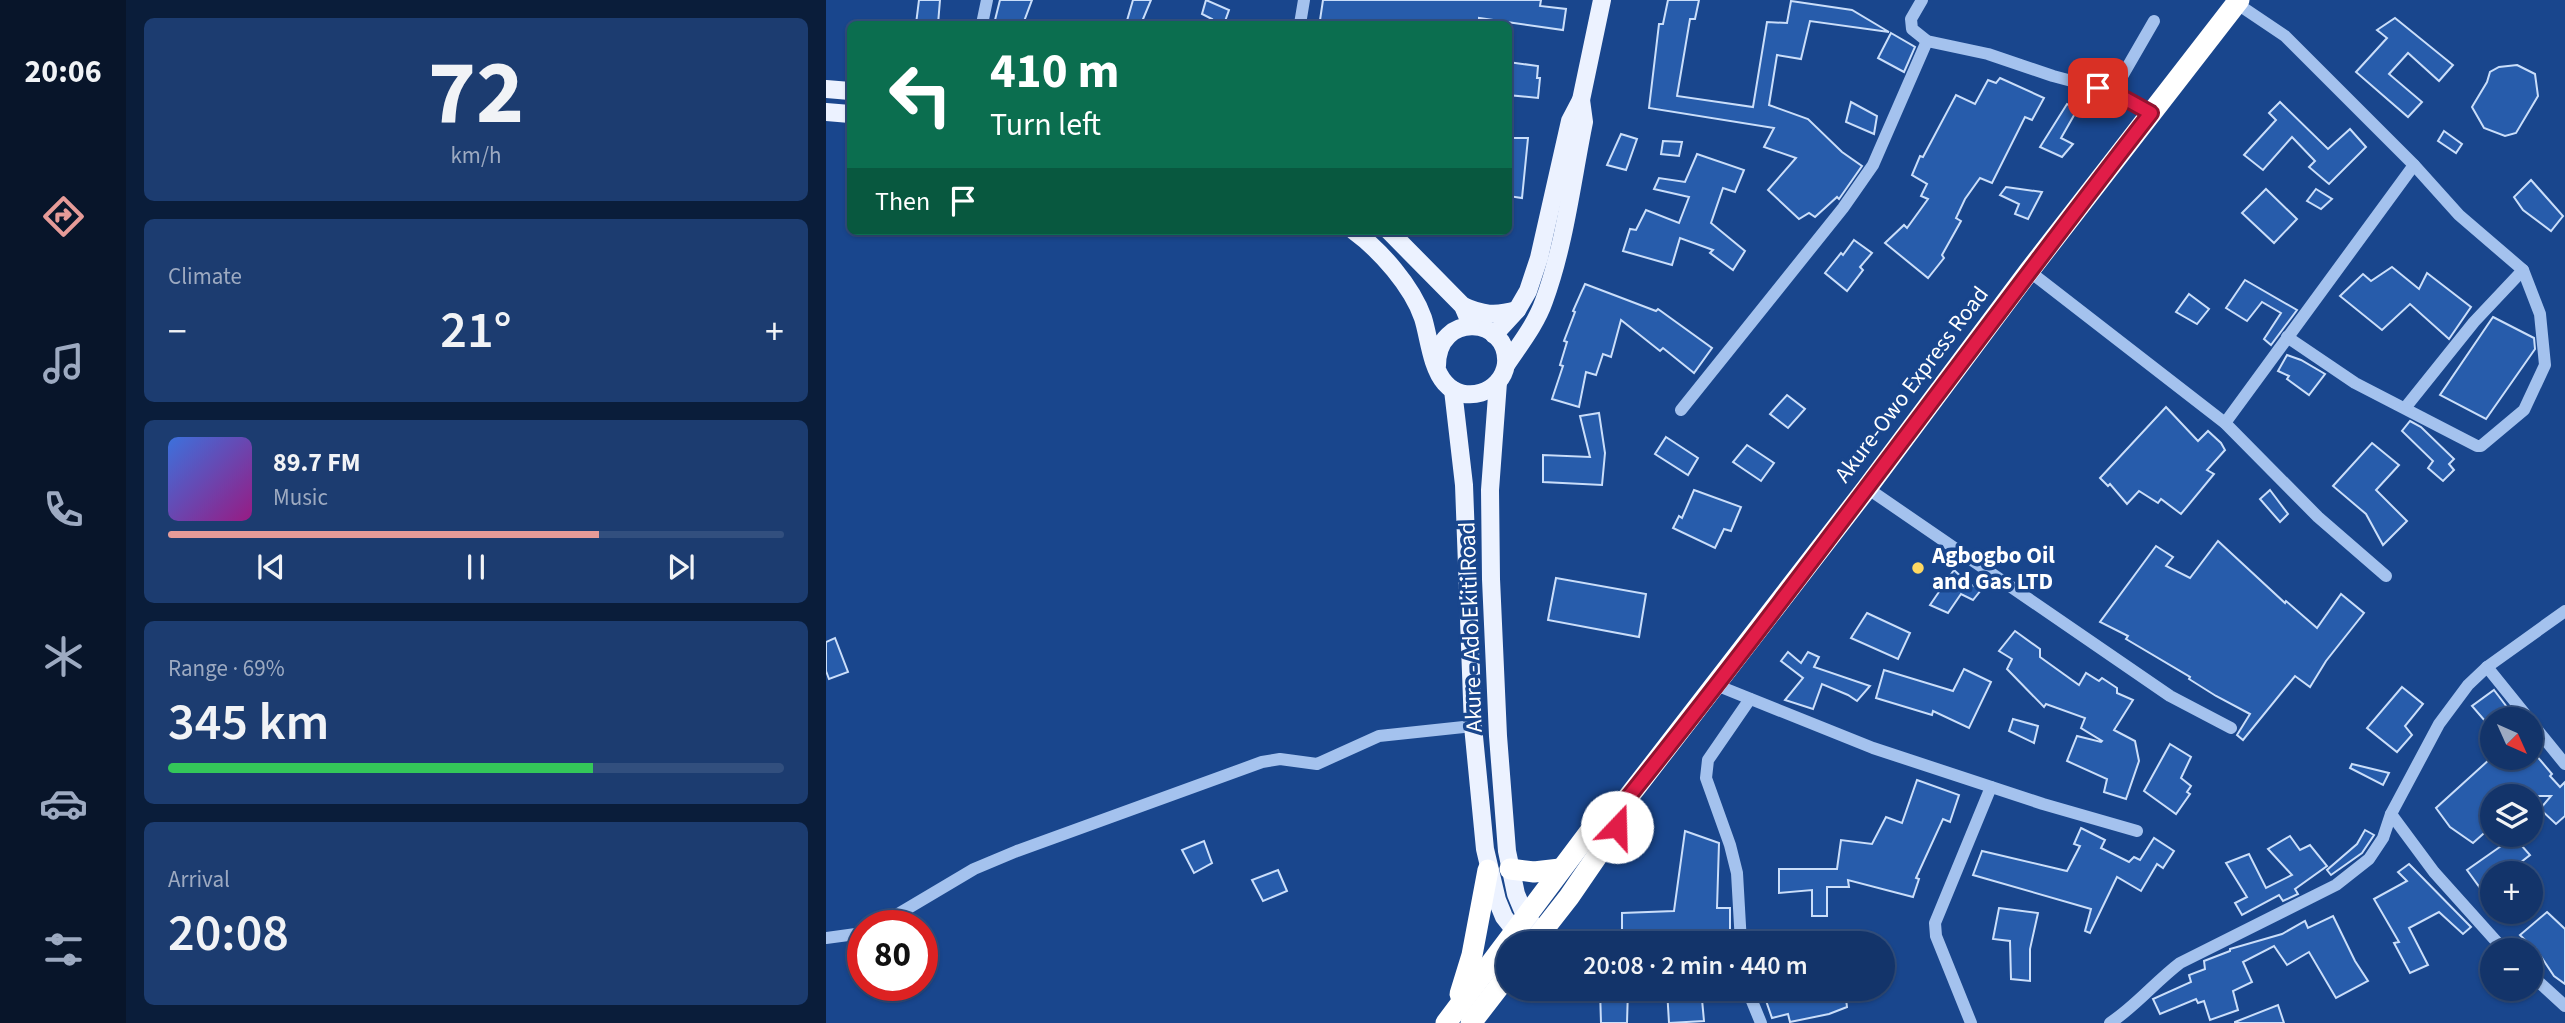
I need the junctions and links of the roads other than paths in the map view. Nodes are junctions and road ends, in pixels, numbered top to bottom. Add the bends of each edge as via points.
1 (987, 0) edge
2 (1304, 0) edge
3 (1602, 0) edge
4 (1922, 0) edge
5 (2237, 2) edge
6 (983, 21) edge
7 (1300, 21) edge
8 (2154, 21) dead end
9 (1927, 41) junction
10 (826, 89) edge
11 (847, 91) edge
12 (2113, 92) junction
13 (1581, 100) junction
14 (826, 111) edge
15 (2151, 113) junction
16 (847, 114) edge
17 (2414, 165) junction
18 (1357, 235) edge
19 (1395, 235) edge
20 (2524, 270) junction
21 (2029, 271) junction
22 (1463, 306) junction
23 (1517, 310) junction
24 (1471, 325) junction
25 (1494, 335) junction
26 (2287, 337) junction
27 (1506, 365) junction
28 (1437, 366) junction
29 (1498, 382) junction
30 (1453, 390) junction
31 (2405, 408) junction
32 (1681, 410) dead end
33 (2225, 423) junction
34 (1867, 488) junction
35 (2386, 576) dead end
36 (2565, 611) edge
37 (2487, 667) junction
38 (1716, 685) junction
39 (1750, 699) junction
40 (2519, 707) edge
41 (1473, 726) junction
42 (2231, 728) dead end
43 (2543, 736) edge
44 (2565, 764) edge
45 (1990, 787) junction
46 (1626, 800) junction
47 (2390, 814) junction
48 (2137, 831) dead end
49 (1510, 869) junction
50 (1560, 869) junction
51 (1488, 870) junction
52 (905, 910) edge
53 (1525, 931) edge
54 (1527, 931) edge
55 (1529, 931) edge
56 (1530, 931) edge
57 (1740, 931) edge
58 (847, 935) edge
59 (826, 938) edge
60 (2493, 938) edge
61 (1496, 972) edge
62 (1496, 985) edge
63 (2543, 986) edge
64 (1752, 1001) edge
65 (2565, 1006) edge
66 (1458, 1018) edge
67 (1761, 1023) edge
68 (1971, 1023) edge
69 (2110, 1023) edge

1 - 6 street
2 - 7 street
3 - 13 main road
4 - 9 street via 1911,19 1912,29
5 - 15 highway, Akure-Owo Express Road
5 - 17 street via 2285,36
8 - 12 street
9 - 12 street via 1988,54
9 - 32 street via 1873,165
10 - 11 main road
12 - 15 street
13 - 23 main road via 1570,121 1539,258
13 - 27 main road via 1584,122 1555,264 1531,329
14 - 16 main road
15 - 21 highway, Akure-Owo Express Road
17 - 20 street via 2459,215
17 - 26 street
18 - 28 main road via 1393,269 1415,299
19 - 22 main road
20 - 31 street via 2474,322
20 - 31 street via 2540,314 2545,365 2524,411 2477,446
21 - 33 street
21 - 34 highway, Akure-Owo Express Road
22 - 23 main road via 1490,315
22 - 24 main road
23 - 25 main road
24 - 25 main road
24 - 28 main road via 1445,338 1439,346
25 - 27 main road via 1503,345
26 - 31 street via 2355,383
26 - 33 street
27 - 29 main road
28 - 30 main road
29 - 30 main road via 1481,393
29 - 49 main road, Akure - Ado Ekiti Road via 1490,490 1491,579
30 - 41 main road, Akure - Ado Ekiti Road via 1465,507
33 - 35 street via 2318,517
34 - 38 highway, Akure-Owo Express Road
34 - 42 street via 2170,696
36 - 37 street
37 - 40 street
37 - 47 street via 2440,724
38 - 39 street
38 - 46 highway, Akure-Owo Express Road
39 - 45 street via 1873,748
39 - 57 street via 1707,760 1706,769 1737,873
41 - 51 main road, Akure - Ado Ekiti Road
41 - 52 street via 1380,736 1317,764 1280,759 1262,762 1017,851 974,869
43 - 44 street
45 - 48 street
45 - 68 street via 1935,923
46 - 50 highway, Akure-Owo Express Road via 1602,818
46 - 56 highway, Akure-Owo Express Road via 1617,827
47 - 60 street
47 - 69 street via 2383,838 2352,874 2180,963
49 - 50 highway
49 - 54 main road, Akure - Ado Ekiti Road
50 - 55 highway, Akure-Owo Express Road
51 - 53 main road, Akure - Ado Ekiti Road via 1497,901
51 - 66 highway
58 - 59 street
61 - 66 highway, Akure-Owo Express Road
62 - 66 highway
63 - 65 street
64 - 67 street

